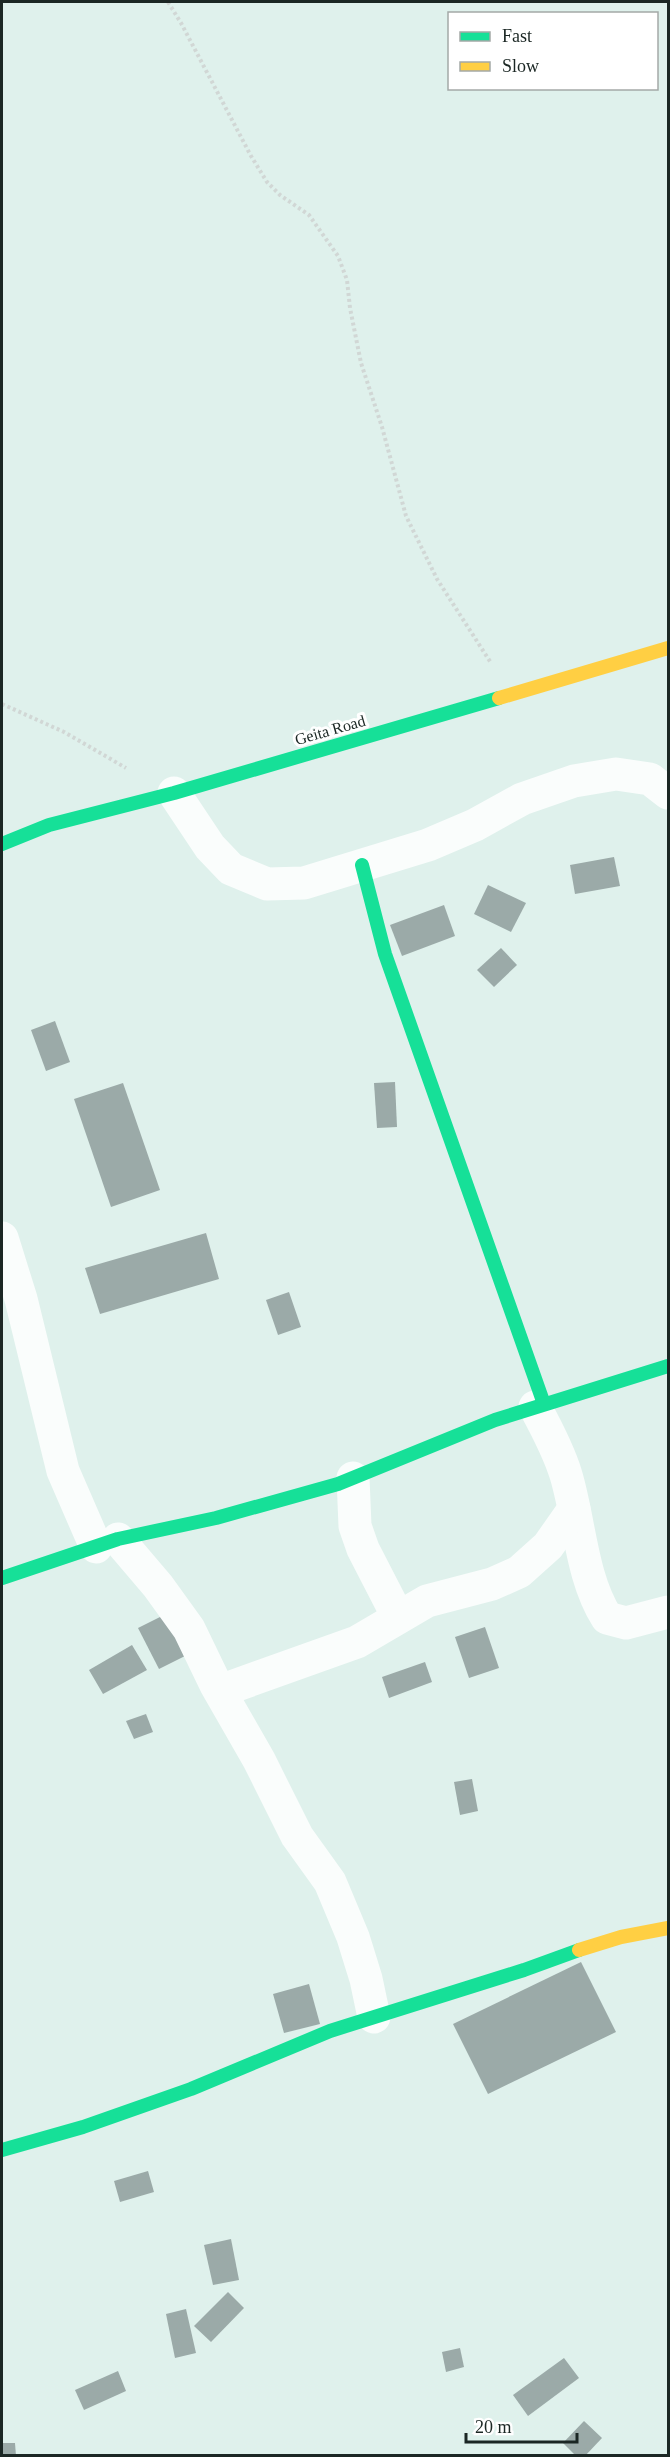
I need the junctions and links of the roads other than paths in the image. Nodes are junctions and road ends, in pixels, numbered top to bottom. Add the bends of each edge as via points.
1 (669, 648) edge
2 (665, 786) edge
3 (167, 795) junction
4 (2, 844) edge
5 (362, 865) junction
6 (2, 1238) edge
7 (669, 1366) edge
8 (540, 1406) junction
9 (353, 1478) junction
10 (574, 1509) junction
11 (107, 1543) junction
12 (2, 1578) edge
13 (669, 1612) edge
14 (398, 1617) junction
15 (220, 1691) junction
16 (666, 1927) edge
17 (374, 2016) junction
18 (2, 2150) edge

1 - 3 main road, Geita Road
2 - 5 street via 650,779 616,774 574,781 522,799 428,845
3 - 4 main road, Geita Road via 49,825
3 - 5 street via 231,869 267,884 304,883
5 - 8 main road via 386,954
6 - 11 street via 63,1471
7 - 8 main road
8 - 9 main road via 495,1420
8 - 10 street via 566,1475
9 - 11 main road via 216,1518
9 - 14 street via 355,1526
10 - 13 street via 597,1598 608,1618 626,1623
10 - 14 street via 548,1546 519,1572 482,1587 427,1601
11 - 12 main road
11 - 15 street via 158,1586 189,1629
14 - 15 street via 357,1642
15 - 17 street via 297,1836 330,1882 353,1937
16 - 17 main road via 590,1946
17 - 18 main road via 191,2089

